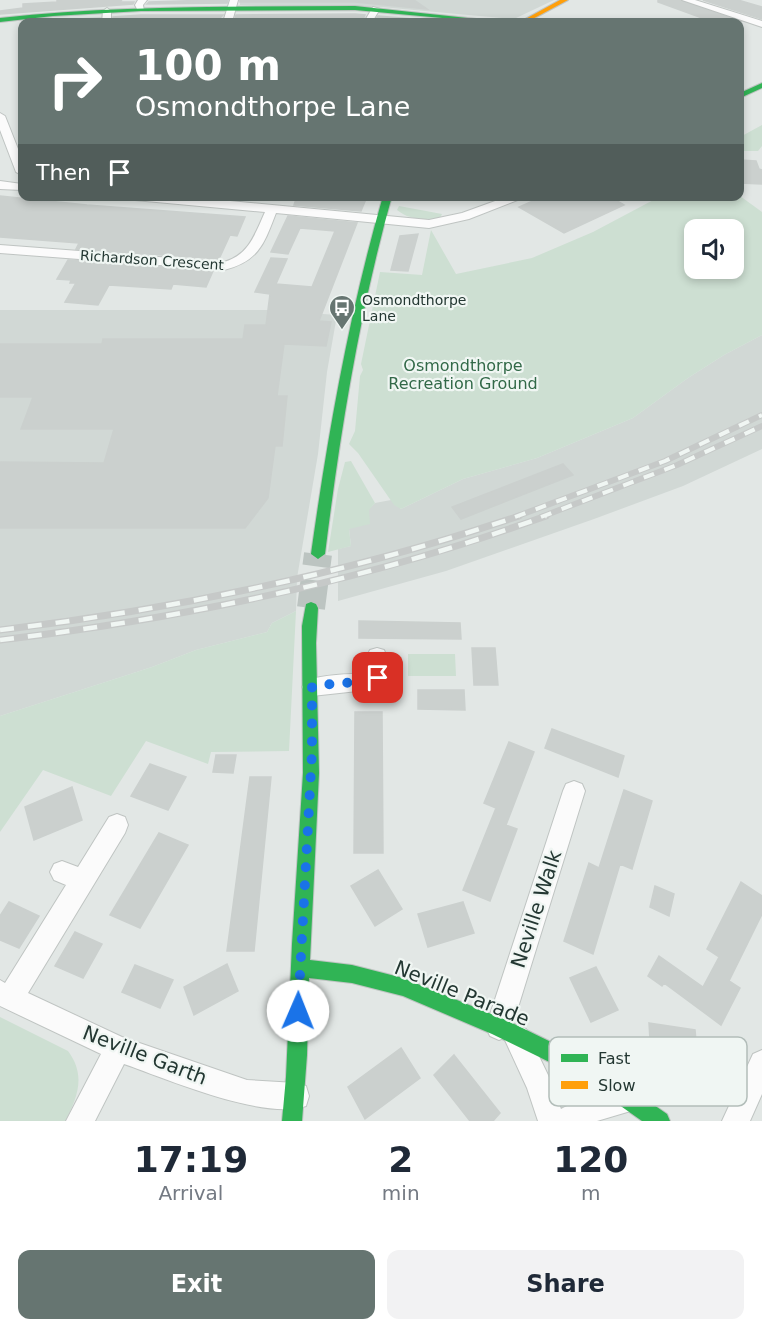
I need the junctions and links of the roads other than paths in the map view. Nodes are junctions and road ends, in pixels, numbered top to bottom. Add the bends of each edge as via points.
1 (565, 0) edge
2 (686, 0) edge
3 (142, 4) edge
4 (376, 9) junction
5 (231, 11) edge
6 (106, 17) edge
7 (71, 18) edge
8 (370, 18) edge
9 (463, 18) edge
10 (531, 18) edge
11 (743, 18) edge
12 (744, 18) edge
13 (18, 19) edge
14 (0, 20) edge
15 (762, 24) edge
16 (762, 85) edge
17 (744, 94) edge
18 (0, 116) edge
19 (18, 157) edge
20 (0, 185) edge
21 (18, 187) edge
22 (192, 201) edge
23 (385, 201) edge
24 (511, 201) edge
25 (272, 208) junction
26 (380, 218) junction
27 (0, 249) edge
28 (318, 554) tunnel mouth
29 (311, 608) tunnel mouth
30 (377, 656) dead end
31 (312, 687) junction
32 (574, 791) dead end
33 (117, 825) dead end
34 (300, 968) junction
35 (5, 996) edge
36 (507, 1030) junction
37 (118, 1049) junction
38 (549, 1052) edge
39 (762, 1063) edge
40 (747, 1096) edge
41 (599, 1106) edge
42 (640, 1106) edge
43 (743, 1106) edge
44 (294, 1108) edge
45 (81, 1121) edge
46 (552, 1121) edge
47 (567, 1121) edge
48 (660, 1121) edge
49 (736, 1121) edge

1 - 10 street
2 - 11 street
3 - 5 street
3 - 6 street
4 - 5 street
4 - 8 street
4 - 9 street
6 - 7 street
12 - 15 street
13 - 14 street
16 - 17 street
18 - 19 street via 11,130
20 - 21 street
22 - 25 street
23 - 26 street
24 - 26 street via 437,224
25 - 26 street
25 - 27 street, Richardson Crescent via 252,252 242,261 224,266
26 - 28 street via 340,387
29 - 31 street via 308,648
30 - 31 street via 378,682
31 - 34 street
32 - 36 street, Neville Walk
33 - 35 street via 72,876
34 - 36 street, Neville Parade via 352,974 403,987
34 - 44 street
35 - 37 street, Neville Garth
36 - 38 street, Neville Parade
36 - 46 street via 539,1084
37 - 44 street, Neville Garth
37 - 45 street
39 - 40 street
41 - 47 street
42 - 48 street, Neville Parade
43 - 49 street

